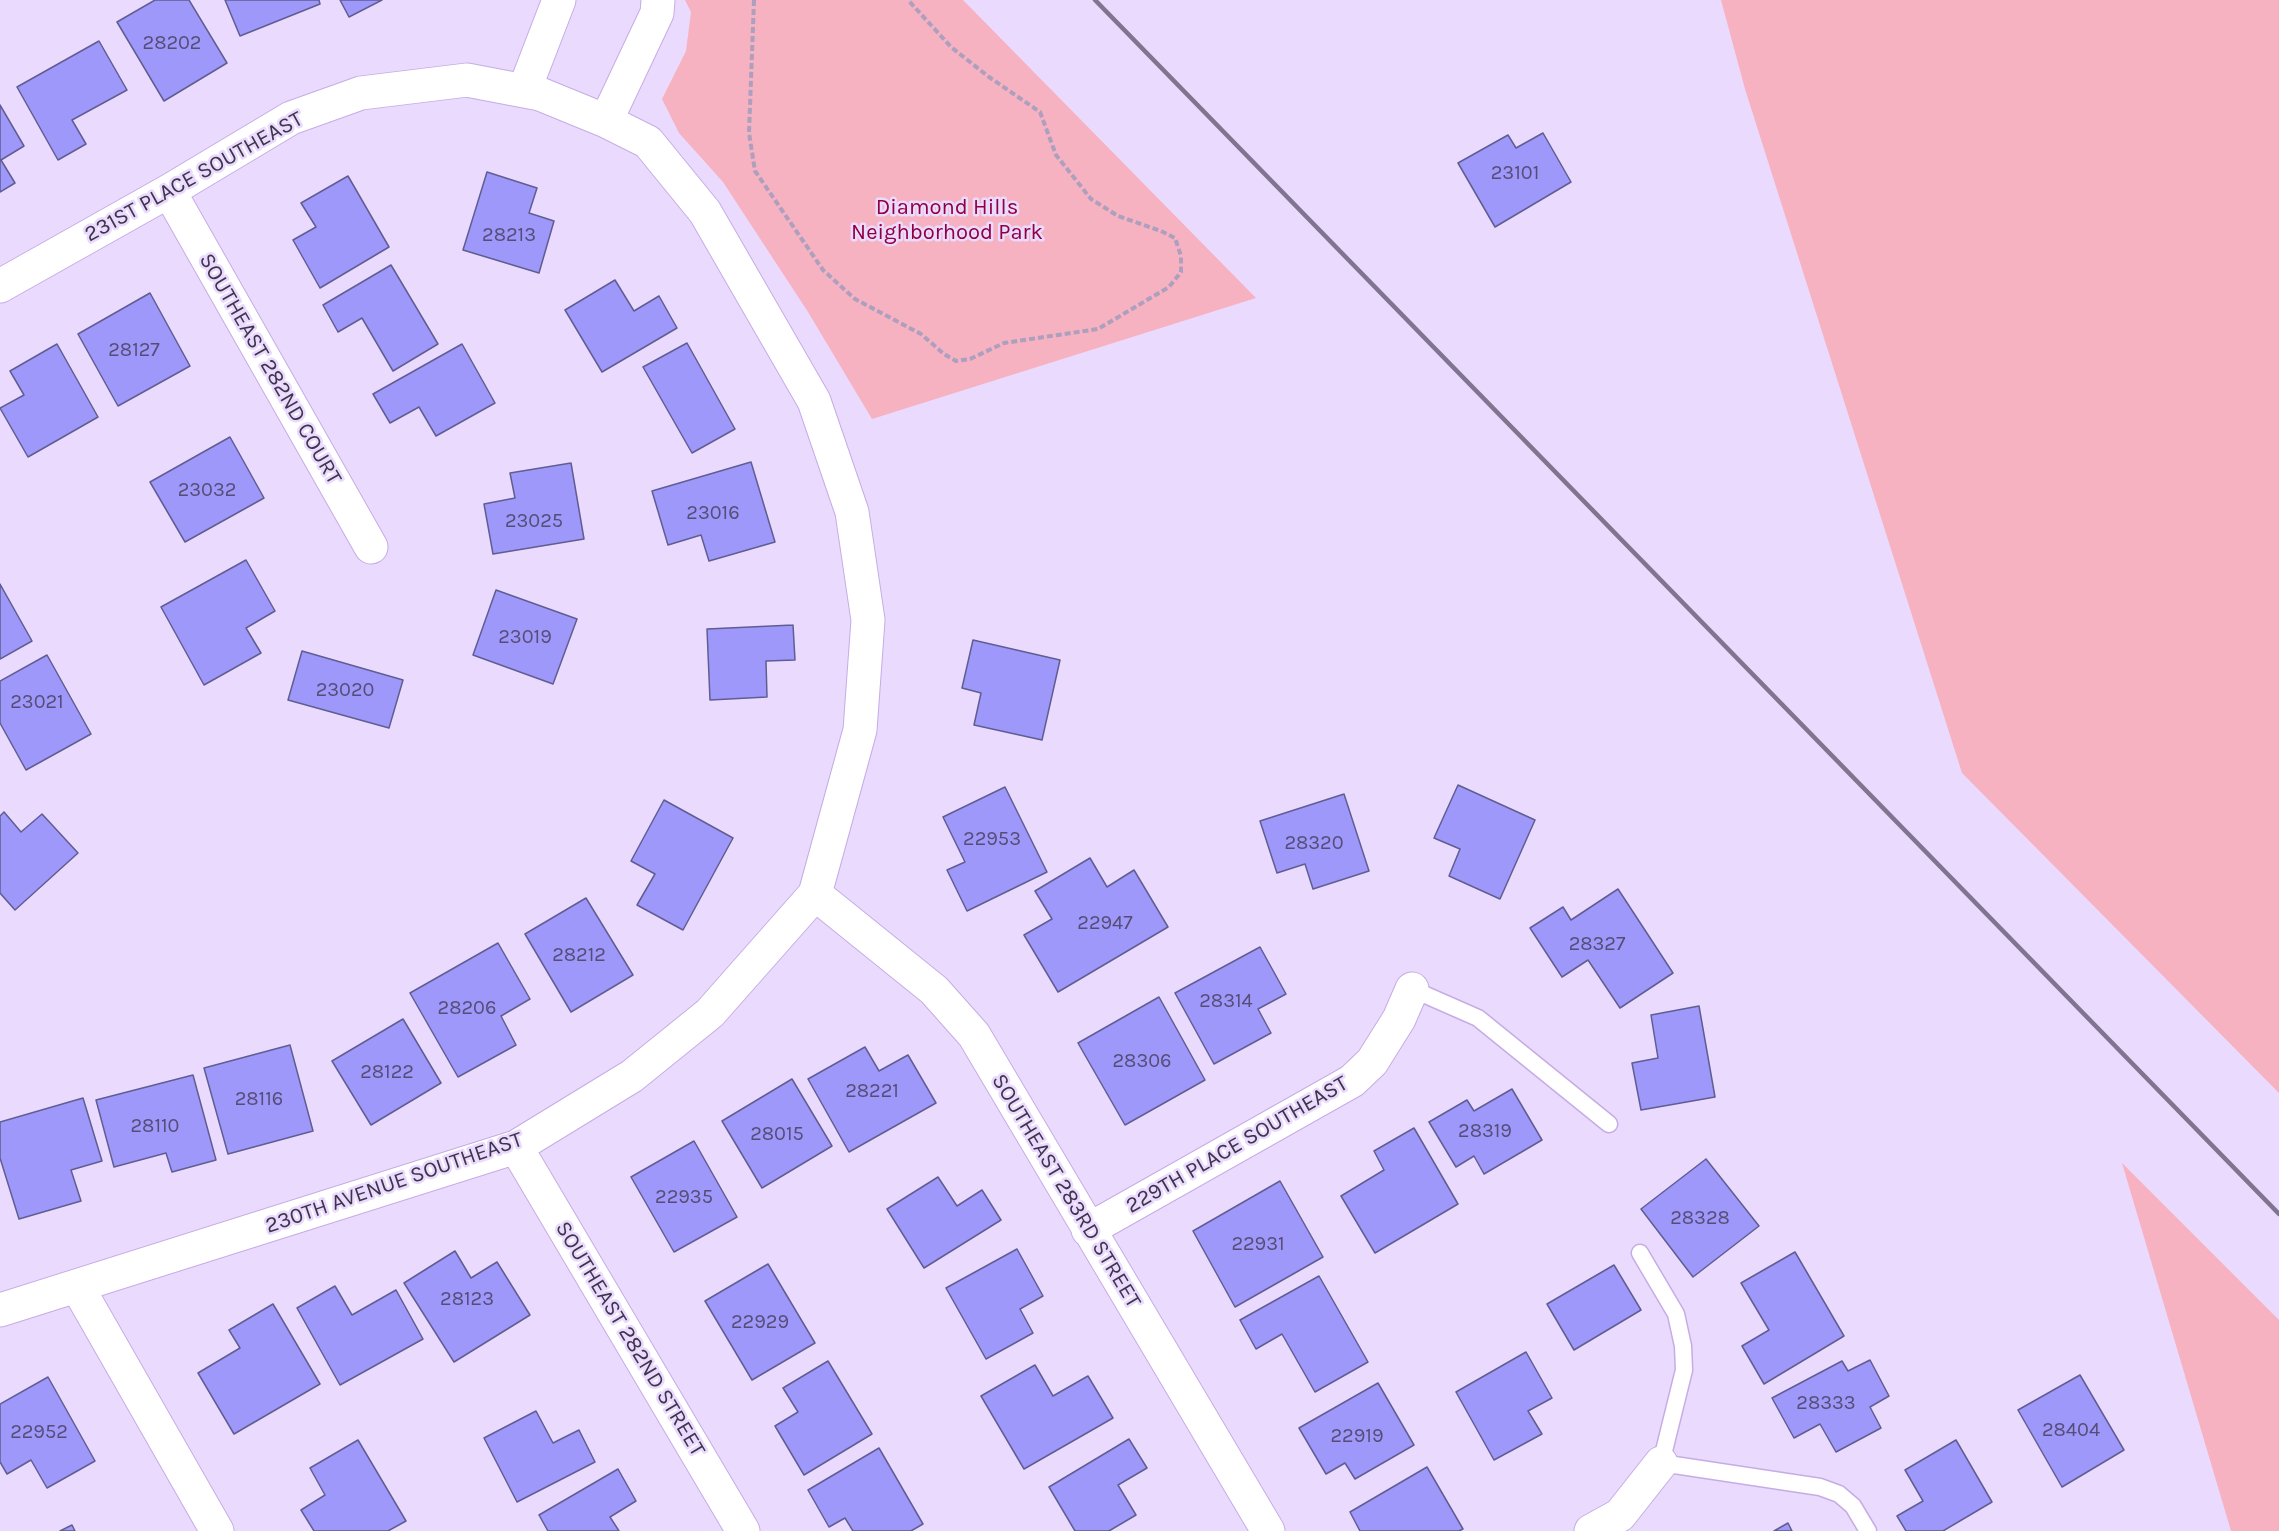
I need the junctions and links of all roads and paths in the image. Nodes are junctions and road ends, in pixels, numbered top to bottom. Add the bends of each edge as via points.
1 (559, 0) edge
2 (658, 0) edge
3 (754, 0) edge
4 (908, 0) edge
5 (524, 91) junction
6 (606, 121) junction
7 (169, 191) junction
8 (0, 286) edge
9 (371, 547) dead end
10 (815, 894) junction
11 (1412, 989) joint
12 (1609, 1124) dead end
13 (516, 1147) junction
14 (1088, 1230) junction
15 (1640, 1252) dead end
16 (77, 1286) junction
17 (0, 1310) edge
18 (1661, 1463) junction
19 (217, 1531) edge
20 (743, 1531) edge
21 (1268, 1531) edge
22 (1591, 1531) edge
23 (1868, 1531) edge

1 - 5 street
2 - 6 street via 657,13
3 - 4 path via 749,134 755,171 823,270 855,299 921,334 956,360 970,359 1004,343 1098,328 1169,287 1181,272 1175,238 1118,216 1091,199 1056,155 1040,112 951,47
5 - 6 street, 231ST PLACE SOUTHEAST
5 - 7 street, 231ST PLACE SOUTHEAST via 467,80 362,93 291,118
6 - 10 street, 231ST PLACE SOUTHEAST via 648,142 705,212 814,401 852,512 868,620 860,730
7 - 8 street, 231ST PLACE SOUTHEAST
7 - 9 street, SOUTHEAST 282ND COURT
10 - 13 street, 230TH AVENUE SOUTHEAST via 710,1013 632,1076
10 - 14 street, SOUTHEAST 283RD STREET via 934,990 974,1035
11 - 12 lane via 1478,1018
11 - 14 street, 229TH PLACE SOUTHEAST via 1372,1062 1352,1082
13 - 16 street, 230TH AVENUE SOUTHEAST
13 - 20 street, SOUTHEAST 282ND STREET
14 - 21 street, SOUTHEAST 283RD STREET
15 - 18 lane via 1676,1314 1683,1346 1683,1370
16 - 17 street, 230TH AVENUE SOUTHEAST
16 - 19 street
18 - 22 street via 1620,1515
18 - 23 lane via 1820,1487 1839,1494

